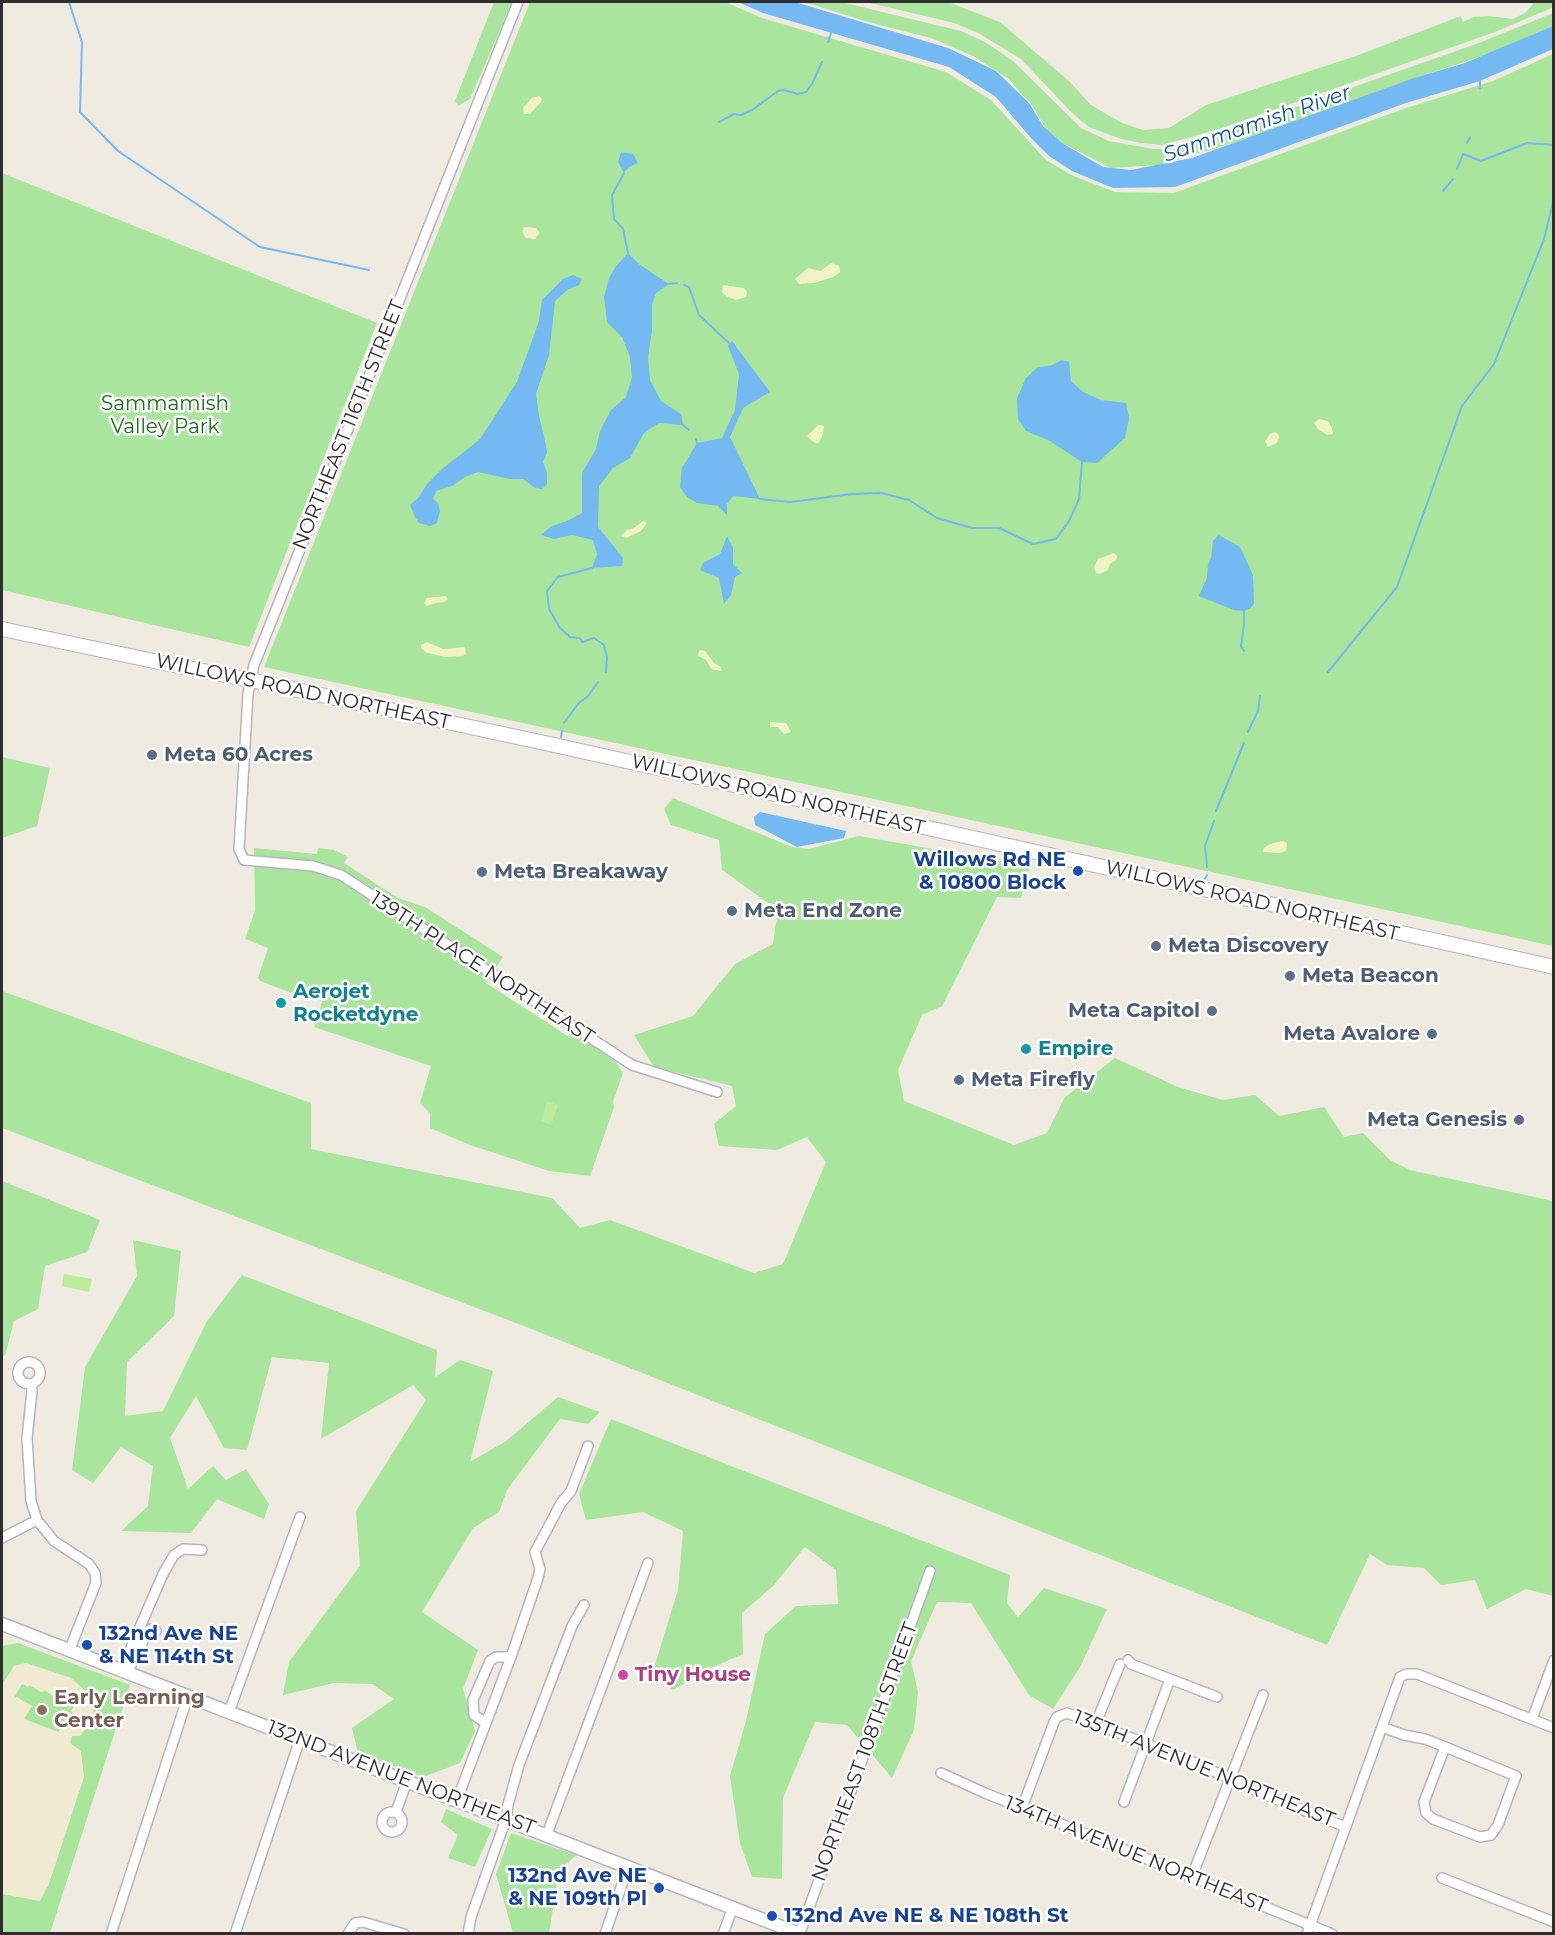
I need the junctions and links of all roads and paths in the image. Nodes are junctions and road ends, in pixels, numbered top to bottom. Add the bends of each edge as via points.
1 (518, 2) edge
2 (2, 629) edge
3 (250, 680) junction
4 (244, 860) joint
5 (1554, 968) edge
6 (717, 1092) dead end
7 (31, 1383) dead end
8 (588, 1446) dead end
9 (300, 1517) dead end
10 (37, 1520) junction
11 (2, 1538) edge
12 (202, 1550) dead end
13 (648, 1563) dead end
14 (930, 1571) dead end
15 (584, 1605) dead end
16 (2, 1624) edge
17 (156, 1630) dead end
18 (69, 1651) junction
19 (511, 1657) junction
20 (1554, 1660) edge
21 (124, 1672) junction
22 (1170, 1679) junction
23 (1263, 1695) dead end
24 (188, 1696) junction
25 (1217, 1697) dead end
26 (229, 1712) junction
27 (1532, 1719) junction
28 (486, 1723) junction
29 (1096, 1723) junction
30 (1382, 1727) junction
31 (1554, 1728) edge
32 (300, 1739) junction
33 (1146, 1743) junction
34 (1445, 1747) junction
35 (941, 1773) dead end
36 (1230, 1778) junction
37 (407, 1781) junction
38 (457, 1800) junction
39 (1124, 1802) dead end
40 (1022, 1808) junction
41 (396, 1812) dead end
42 (506, 1819) junction
43 (1346, 1827) junction
44 (547, 1834) junction
45 (628, 1867) junction
46 (1192, 1876) junction
47 (1442, 1878) dead end
48 (733, 1907) junction
49 (1554, 1923) edge
50 (1308, 1929) edge
51 (800, 1933) edge
52 (111, 1934) edge
53 (235, 1934) edge
54 (348, 1934) edge
55 (404, 1934) edge
56 (468, 1934) edge
57 (605, 1934) edge
58 (723, 1934) edge
59 (1332, 1934) edge

1 - 3 street, NORTHEAST 116TH STREET
2 - 3 main road, WILLOWS ROAD NORTHEAST
3 - 4 street, NORTHEAST 116TH STREET via 239,849
3 - 5 main road, WILLOWS ROAD NORTHEAST
4 - 6 street, 139TH PLACE NORTHEAST via 313,866 340,875 632,1065
7 - 10 street via 27,1438 31,1501
8 - 19 street via 571,1491 535,1552 540,1569 538,1578
9 - 26 street
10 - 11 street
10 - 18 street via 54,1541 95,1572 96,1583
12 - 21 street via 183,1549 174,1555
13 - 44 street
14 - 51 street, NORTHEAST 108TH STREET
15 - 42 street via 572,1626 519,1765
16 - 18 street, 132ND AVENUE NORTHEAST
17 - 21 street via 148,1631
18 - 21 street, 132ND AVENUE NORTHEAST
19 - 28 street
19 - 28 street via 490,1661 473,1700 474,1715
20 - 27 street
21 - 24 street, 132ND AVENUE NORTHEAST
22 - 25 street
22 - 29 street via 1124,1662
22 - 33 street
23 - 36 street
24 - 26 street, 132ND AVENUE NORTHEAST
24 - 52 street
26 - 32 street, 132ND AVENUE NORTHEAST
27 - 30 street via 1417,1674 1406,1674 1400,1677
27 - 31 street
28 - 38 street
29 - 33 street, 135TH AVENUE NORTHEAST
29 - 40 street, 135TH AVENUE NORTHEAST via 1073,1714 1061,1714 1054,1722
30 - 34 street
30 - 43 street
32 - 37 street, 132ND AVENUE NORTHEAST
32 - 53 street
33 - 36 street, 135TH AVENUE NORTHEAST
33 - 39 street
34 - 34 street via 1516,1776 1491,1835 1480,1837 1426,1813 1424,1802
35 - 40 street, 134TH AVENUE NORTHEAST
36 - 43 street, 135TH AVENUE NORTHEAST
36 - 46 street
37 - 38 street, 132ND AVENUE NORTHEAST
37 - 41 street
38 - 42 street, 132ND AVENUE NORTHEAST
40 - 46 street, 134TH AVENUE NORTHEAST
42 - 44 street, 132ND AVENUE NORTHEAST
42 - 56 street
43 - 50 street
44 - 45 street, 132ND AVENUE NORTHEAST
45 - 48 street, 132ND AVENUE NORTHEAST
45 - 57 street
46 - 50 street, 134TH AVENUE NORTHEAST
47 - 49 street
48 - 51 street, 132ND AVENUE NORTHEAST
48 - 58 street
50 - 59 street, 134TH AVENUE NORTHEAST
54 - 55 street via 356,1923 371,1923

